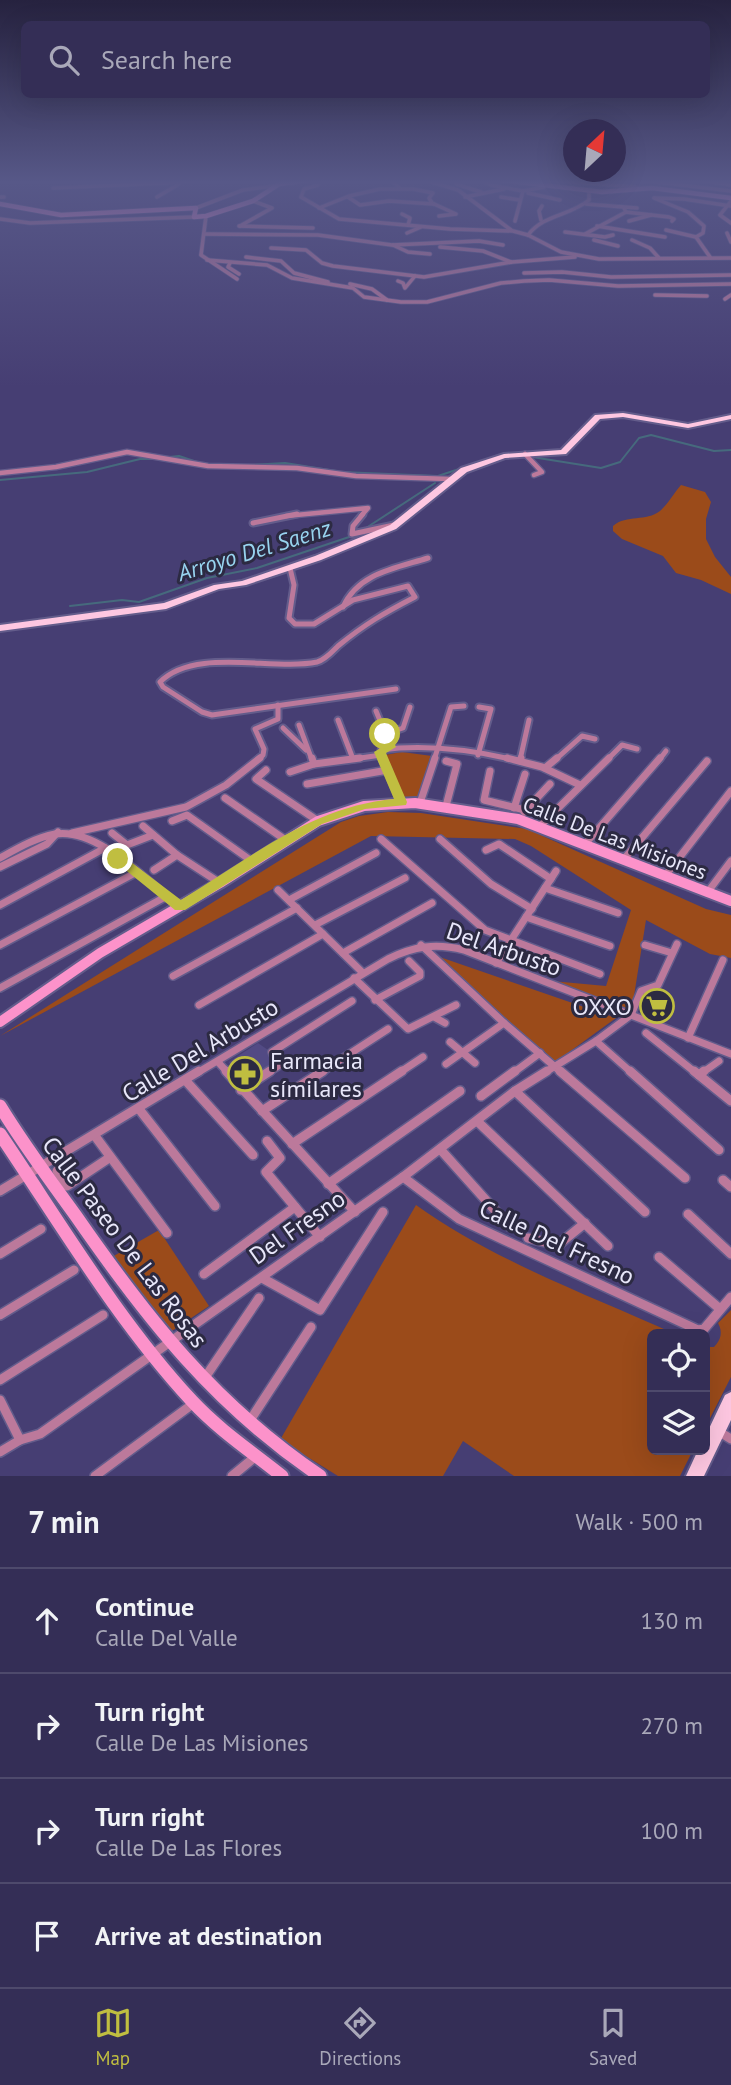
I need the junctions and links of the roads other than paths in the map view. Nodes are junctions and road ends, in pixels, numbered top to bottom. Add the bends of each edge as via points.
1 (200, 249) edge
2 (286, 249) edge
3 (401, 249) edge
4 (467, 249) edge
5 (555, 249) edge
6 (651, 249) edge
7 (704, 249) edge
8 (430, 254) dead end
9 (246, 257) dead end
10 (584, 257) junction
11 (710, 257) junction
12 (659, 258) junction
13 (731, 258) edge
14 (208, 260) junction
15 (220, 260) junction
16 (281, 261) junction
17 (512, 262) junction
18 (232, 263) junction
19 (247, 263) junction
20 (524, 273) dead end
21 (731, 275) edge
22 (415, 276) junction
23 (600, 276) junction
24 (668, 276) junction
25 (702, 276) junction
26 (635, 277) junction
27 (398, 281) dead end
28 (599, 285) junction
29 (708, 285) junction
30 (731, 285) edge
31 (638, 286) junction
32 (672, 286) junction
33 (655, 295) dead end
34 (677, 295) junction
35 (731, 295) edge
36 (707, 296) dead end
37 (725, 299) dead end
38 (388, 301) junction
39 (731, 417) edge
40 (525, 454) junction
41 (0, 473) edge
42 (534, 475) dead end
43 (450, 479) junction
44 (253, 523) dead end
45 (396, 525) junction
46 (428, 558) dead end
47 (290, 568) junction
48 (342, 607) junction
49 (0, 628) edge
50 (396, 689) dead end
51 (278, 705) junction
52 (464, 706) dead end
53 (410, 707) dead end
54 (479, 707) dead end
55 (376, 711) dead end
56 (338, 720) dead end
57 (529, 720) dead end
58 (299, 725) dead end
59 (283, 727) dead end
60 (385, 734) junction
61 (594, 739) dead end
62 (391, 747) junction
63 (438, 749) junction
64 (637, 749) dead end
65 (308, 751) junction
66 (666, 751) dead end
67 (381, 755) junction
68 (478, 755) junction
69 (353, 759) junction
70 (446, 761) dead end
71 (520, 761) junction
72 (707, 761) dead end
73 (314, 764) junction
74 (545, 768) junction
75 (388, 769) junction
76 (266, 770) dead end
77 (490, 771) dead end
78 (290, 772) dead end
79 (525, 774) dead end
80 (307, 784) dead end
81 (550, 784) dead end
82 (580, 785) junction
83 (731, 791) edge
84 (225, 798) dead end
85 (401, 802) junction
86 (420, 803) junction
87 (446, 806) junction
88 (514, 808) junction
89 (525, 810) junction
90 (518, 820) junction
91 (172, 821) dead end
92 (318, 821) junction
93 (143, 826) dead end
94 (540, 826) junction
95 (58, 832) junction
96 (72, 833) junction
97 (112, 833) dead end
98 (153, 835) junction
99 (380, 839) dead end
100 (440, 839) dead end
101 (287, 841) junction
102 (586, 843) junction
103 (105, 848) junction
104 (486, 850) dead end
105 (376, 853) dead end
106 (177, 855) junction
107 (0, 858) edge
108 (624, 859) junction
109 (731, 861) edge
110 (253, 862) junction
111 (0, 867) edge
112 (154, 870) dead end
113 (556, 871) dead end
114 (135, 873) junction
115 (665, 876) junction
116 (405, 878) dead end
117 (551, 878) junction
118 (220, 883) junction
119 (545, 888) junction
120 (278, 890) dead end
121 (707, 894) junction
122 (165, 897) junction
123 (289, 900) junction
124 (731, 901) edge
125 (432, 903) dead end
126 (0, 905) edge
127 (180, 907) junction
128 (296, 908) junction
129 (532, 909) junction
130 (618, 913) dead end
131 (526, 917) junction
132 (315, 925) junction
133 (323, 934) junction
134 (510, 941) junction
135 (677, 944) dead end
136 (0, 945) edge
137 (421, 945) junction
138 (645, 945) dead end
139 (610, 946) dead end
140 (343, 953) junction
141 (672, 953) junction
142 (723, 960) dead end
143 (409, 961) dead end
144 (496, 963) junction
145 (363, 973) junction
146 (600, 975) dead end
147 (173, 976) dead end
148 (354, 978) junction
149 (0, 989) edge
150 (375, 1000) junction
151 (352, 1001) dead end
152 (456, 1004) dead end
153 (199, 1005) dead end
154 (631, 1015) junction
155 (434, 1017) junction
156 (0, 1021) edge
157 (445, 1023) dead end
158 (504, 1023) junction
159 (388, 1029) dead end
160 (646, 1033) dead end
161 (688, 1038) junction
162 (596, 1041) junction
163 (450, 1042) dead end
164 (463, 1051) junction
165 (540, 1053) junction
166 (731, 1054) edge
167 (423, 1057) dead end
168 (719, 1061) dead end
169 (218, 1062) junction
170 (475, 1063) dead end
171 (446, 1064) dead end
172 (555, 1066) junction
173 (699, 1075) junction
174 (186, 1081) junction
175 (241, 1090) junction
176 (460, 1091) dead end
177 (516, 1091) junction
178 (481, 1096) dead end
179 (731, 1101) edge
180 (0, 1106) edge
181 (139, 1109) junction
182 (262, 1111) junction
183 (477, 1121) junction
184 (0, 1134) edge
185 (95, 1136) junction
186 (267, 1141) dead end
187 (292, 1144) junction
188 (440, 1149) junction
189 (719, 1150) dead end
190 (253, 1155) dead end
191 (109, 1158) junction
192 (34, 1171) junction
193 (57, 1171) dead end
194 (403, 1177) junction
195 (685, 1178) dead end
196 (723, 1180) dead end
197 (328, 1184) junction
198 (731, 1187) edge
199 (0, 1191) edge
200 (215, 1206) dead end
201 (295, 1207) junction
202 (355, 1212) junction
203 (383, 1212) dead end
204 (645, 1212) dead end
205 (688, 1214) dead end
206 (584, 1223) junction
207 (509, 1226) dead end
208 (41, 1229) dead end
209 (167, 1234) dead end
210 (320, 1237) junction
211 (528, 1238) dead end
212 (608, 1246) dead end
213 (0, 1254) edge
214 (731, 1254) edge
215 (659, 1257) dead end
216 (74, 1270) dead end
217 (204, 1273) dead end
218 (262, 1278) junction
219 (731, 1297) edge
220 (259, 1298) dead end
221 (720, 1309) junction
222 (0, 1315) edge
223 (103, 1315) dead end
224 (310, 1327) dead end
225 (170, 1343) junction
226 (154, 1355) junction
227 (0, 1380) edge
228 (203, 1381) junction
229 (0, 1400) edge
230 (731, 1401) edge
231 (194, 1403) junction
232 (248, 1424) junction
233 (724, 1435) edge
234 (20, 1440) junction
235 (0, 1452) edge
236 (255, 1457) junction
237 (95, 1476) edge
238 (232, 1476) edge
239 (282, 1476) edge
240 (320, 1476) edge
241 (695, 1476) edge

1 - 14 street
2 - 22 street via 306,250 333,266
3 - 8 street
4 - 17 street
5 - 10 street
6 - 12 street
7 - 11 street
9 - 16 street
10 - 12 street
10 - 17 street
11 - 12 street
11 - 13 street
14 - 15 street
14 - 18 street via 238,276 228,267
15 - 18 street
15 - 19 street
16 - 19 street
16 - 38 street via 298,275 363,286
17 - 22 street
18 - 19 street
19 - 38 street
20 - 23 street
21 - 25 street
22 - 27 street via 404,288
23 - 26 street
23 - 28 street
24 - 25 street
24 - 26 street
24 - 32 street
25 - 29 street
26 - 31 street
28 - 31 street
28 - 38 street via 524,281 427,302
29 - 30 street
29 - 32 street
31 - 32 street
32 - 34 street
33 - 34 street
34 - 36 street
35 - 37 street
39 - 40 main road via 688,426 606,415 593,420 563,452
40 - 42 street via 542,472
40 - 43 main road via 485,462
41 - 43 street via 127,452 208,466
43 - 45 main road
44 - 45 street via 361,505 367,512 353,526 352,534
45 - 47 main road
46 - 48 street via 365,580 346,594
47 - 48 street via 294,584 290,622 314,624
47 - 49 main road via 166,606
48 - 51 street via 408,586 415,595 367,622 321,661 295,666 208,663 167,675 160,682 206,714
50 - 51 street
51 - 96 street via 277,721 255,729 263,755 226,785 186,807
52 - 63 street via 451,707
53 - 60 street via 403,728
54 - 68 street via 491,709
55 - 60 street
56 - 69 street
57 - 71 street
58 - 65 street
59 - 65 street
60 - 62 street
61 - 74 street via 582,736
62 - 63 street
62 - 67 street via 380,751
63 - 68 street
63 - 86 street
64 - 82 street via 623,744
65 - 73 street
66 - 102 street
67 - 69 street
67 - 75 street
68 - 71 street
69 - 73 street
70 - 87 street via 457,764
71 - 74 street
72 - 108 street
73 - 78 street
74 - 82 street
75 - 80 street
75 - 85 street
76 - 92 street via 256,779
77 - 88 street via 484,800
79 - 88 street
81 - 89 street
82 - 94 street
83 - 115 street
84 - 101 street
85 - 86 street, Calle De Las Misiones
85 - 92 street, Calle De Las Misiones via 363,806
86 - 87 street, Calle De Las Misiones
87 - 90 street, Calle De Las Misiones
88 - 89 street
89 - 90 street
90 - 94 street, Calle De Las Misiones
91 - 110 street via 187,815
92 - 101 street, Calle De Las Misiones
93 - 98 street
94 - 102 street, Calle De Las Misiones
95 - 96 street
95 - 107 street via 30,839
95 - 111 street via 47,844
96 - 103 street
97 - 98 street via 127,845
98 - 106 street
99 - 134 street via 485,930
100 - 129 street via 491,884
101 - 110 street, Calle De Las Misiones
102 - 108 street, Calle De Las Misiones
103 - 114 street
103 - 126 street
104 - 117 street via 499,844
105 - 123 street
106 - 112 street
106 - 118 street
108 - 115 street, Calle De Las Misiones
109 - 121 street
110 - 118 street, Calle De Las Misiones
113 - 117 street
114 - 122 street
114 - 136 street
115 - 121 street, Calle De Las Misiones
116 - 132 street
117 - 119 street
118 - 127 street, Calle De Las Misiones
119 - 129 street
119 - 130 street
120 - 123 street
121 - 124 street, Calle De Las Misiones
122 - 127 street
122 - 149 street
123 - 128 street
125 - 140 street
127 - 156 street, Calle De Las Misiones via 100,953
128 - 132 street
128 - 147 street
129 - 131 street
131 - 134 street
131 - 139 street
132 - 133 street
133 - 140 street
133 - 153 street
134 - 144 street
134 - 146 street
135 - 141 street, Del Fresno
137 - 144 street, Del Arbusto via 448,945
137 - 145 street, Calle Del Arbusto
137 - 158 street
138 - 141 street
140 - 145 street
141 - 154 street, Del Fresno via 658,985 641,992
142 - 161 street
143 - 150 street via 420,976
144 - 154 street, Del Arbusto
145 - 148 street, Calle Del Arbusto
148 - 150 street
148 - 169 street, Calle Del Arbusto
150 - 155 street via 408,1029
151 - 175 street via 272,1052 279,1065
152 - 155 street
154 - 161 street, Del Arbusto
154 - 162 street, Del Fresno
155 - 157 street
158 - 164 street
158 - 165 street
159 - 182 street
160 - 173 street
161 - 166 street, Del Arbusto
162 - 172 street, Del Fresno
162 - 189 street
163 - 164 street
164 - 170 street
164 - 171 street
165 - 172 street
165 - 178 street
167 - 187 street
168 - 173 street
169 - 174 street, Calle Del Arbusto
169 - 175 street
172 - 177 street, Del Fresno
172 - 195 street
173 - 179 street
174 - 181 street, Calle Del Arbusto
174 - 190 street
175 - 182 street
176 - 197 street
177 - 183 street, Del Fresno
177 - 204 street
180 - 192 street, Calle Paseo De Las Rosas
181 - 185 street, Calle Del Arbusto
181 - 200 street
182 - 187 street
183 - 188 street, Del Fresno
183 - 206 street
184 - 192 street, Calle Paseo De Las Rosas
185 - 191 street
185 - 192 street, Calle Del Arbusto
186 - 201 street via 280,1158 266,1172
187 - 197 street
188 - 194 street, Del Fresno
188 - 207 street
191 - 193 street via 67,1186
191 - 209 street
192 - 199 street, Calle Del Arbusto
192 - 225 street, Calle Paseo De Las Rosas
192 - 226 street, Calle Paseo De Las Rosas via 110,1297
194 - 202 street, Del Fresno
194 - 221 street, Calle Del Fresno via 458,1219 701,1330
196 - 198 street
197 - 202 street
201 - 210 street
201 - 217 street
202 - 210 street, Del Fresno
203 - 218 street via 320,1310
205 - 214 street
206 - 211 street via 558,1245
206 - 212 street
208 - 213 street
210 - 218 street, Del Fresno
215 - 221 street
216 - 222 street
218 - 225 street, Del Fresno
219 - 221 street
220 - 228 street
223 - 227 street
224 - 232 street
225 - 226 street, Del Fresno
225 - 228 street, Calle Paseo De Las Rosas
226 - 231 street, Calle Paseo De Las Rosas
226 - 234 street, Del Fresno via 40,1434
228 - 232 street, Calle Paseo De Las Rosas
229 - 234 street
230 - 233 main road
231 - 236 street, Calle Paseo De Las Rosas
231 - 237 street
232 - 240 street, Calle Paseo De Las Rosas
233 - 241 main road
234 - 235 street, Del Fresno
236 - 238 street
236 - 239 street, Calle Paseo De Las Rosas

